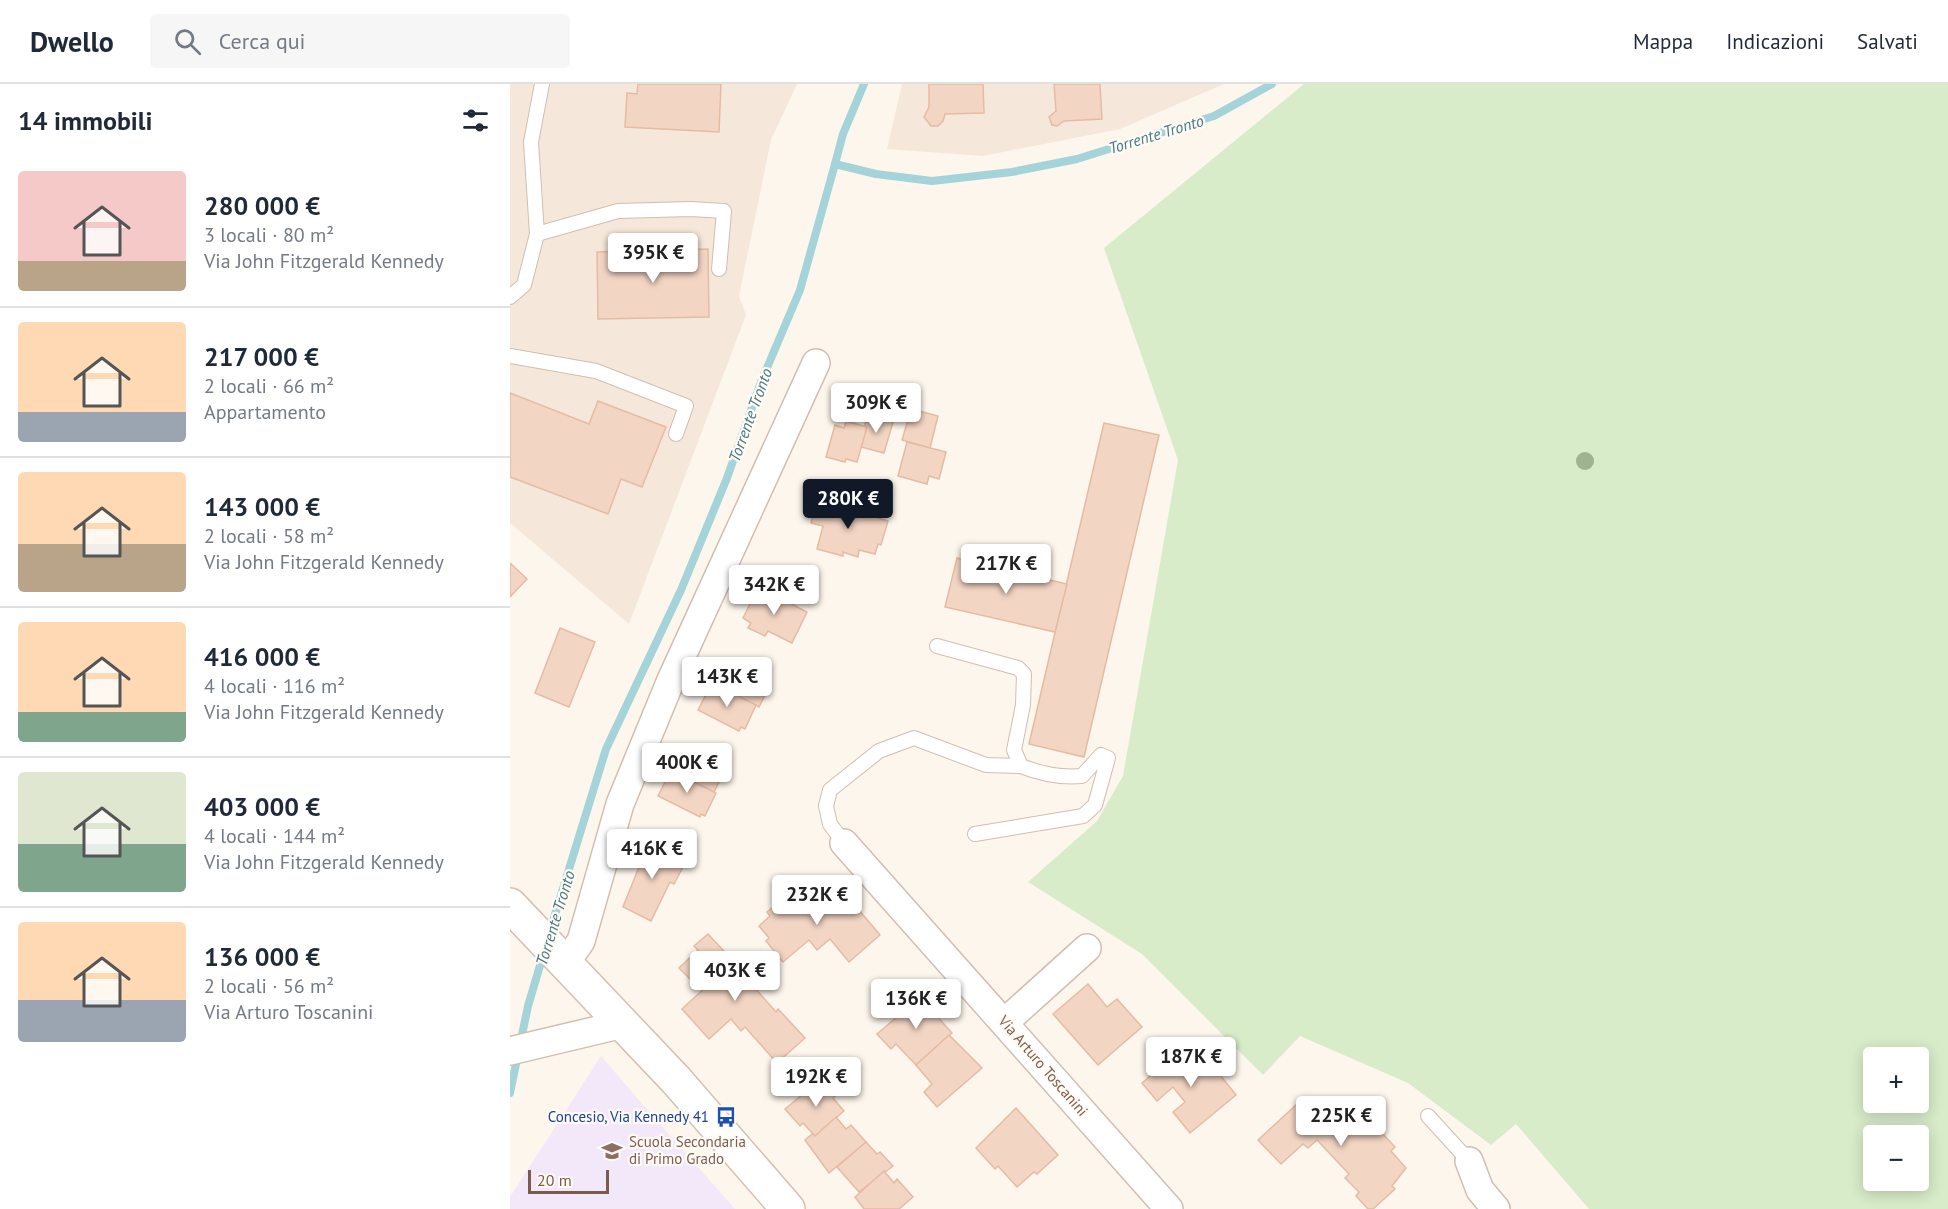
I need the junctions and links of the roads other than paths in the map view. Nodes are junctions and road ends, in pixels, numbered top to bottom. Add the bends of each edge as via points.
1 (542, 84) edge
2 (537, 234) junction
3 (719, 269) dead end
4 (510, 297) edge
5 (510, 356) edge
6 (816, 363) dead end
7 (675, 434) dead end
8 (937, 646) dead end
9 (1021, 766) junction
10 (975, 834) dead end
11 (844, 843) joint
12 (519, 915) edge
13 (1087, 948) dead end
14 (562, 962) junction
15 (1005, 1022) junction
16 (623, 1024) junction
17 (510, 1052) edge
18 (1428, 1116) dead end
19 (1469, 1161) joint
20 (788, 1209) edge
21 (1169, 1209) edge
22 (1496, 1209) edge

1 - 2 lane via 531,142
2 - 3 lane via 618,211 724,211
2 - 4 lane via 524,285
5 - 7 lane via 596,371 686,406
6 - 14 street via 645,742 620,804 581,941
8 - 9 lane via 1009,665 1024,674 1023,705 1014,750
9 - 10 lane via 1064,777 1082,776 1101,755 1108,758 1095,805 1083,816
9 - 11 lane via 986,765 914,738 879,751 830,790 826,806 830,824
11 - 15 street, Via Arturo Toscanini
12 - 14 street
13 - 15 street
14 - 16 street
15 - 21 street, Via Arturo Toscanini
16 - 17 street
16 - 20 street
18 - 19 lane
19 - 22 street via 1480,1190

